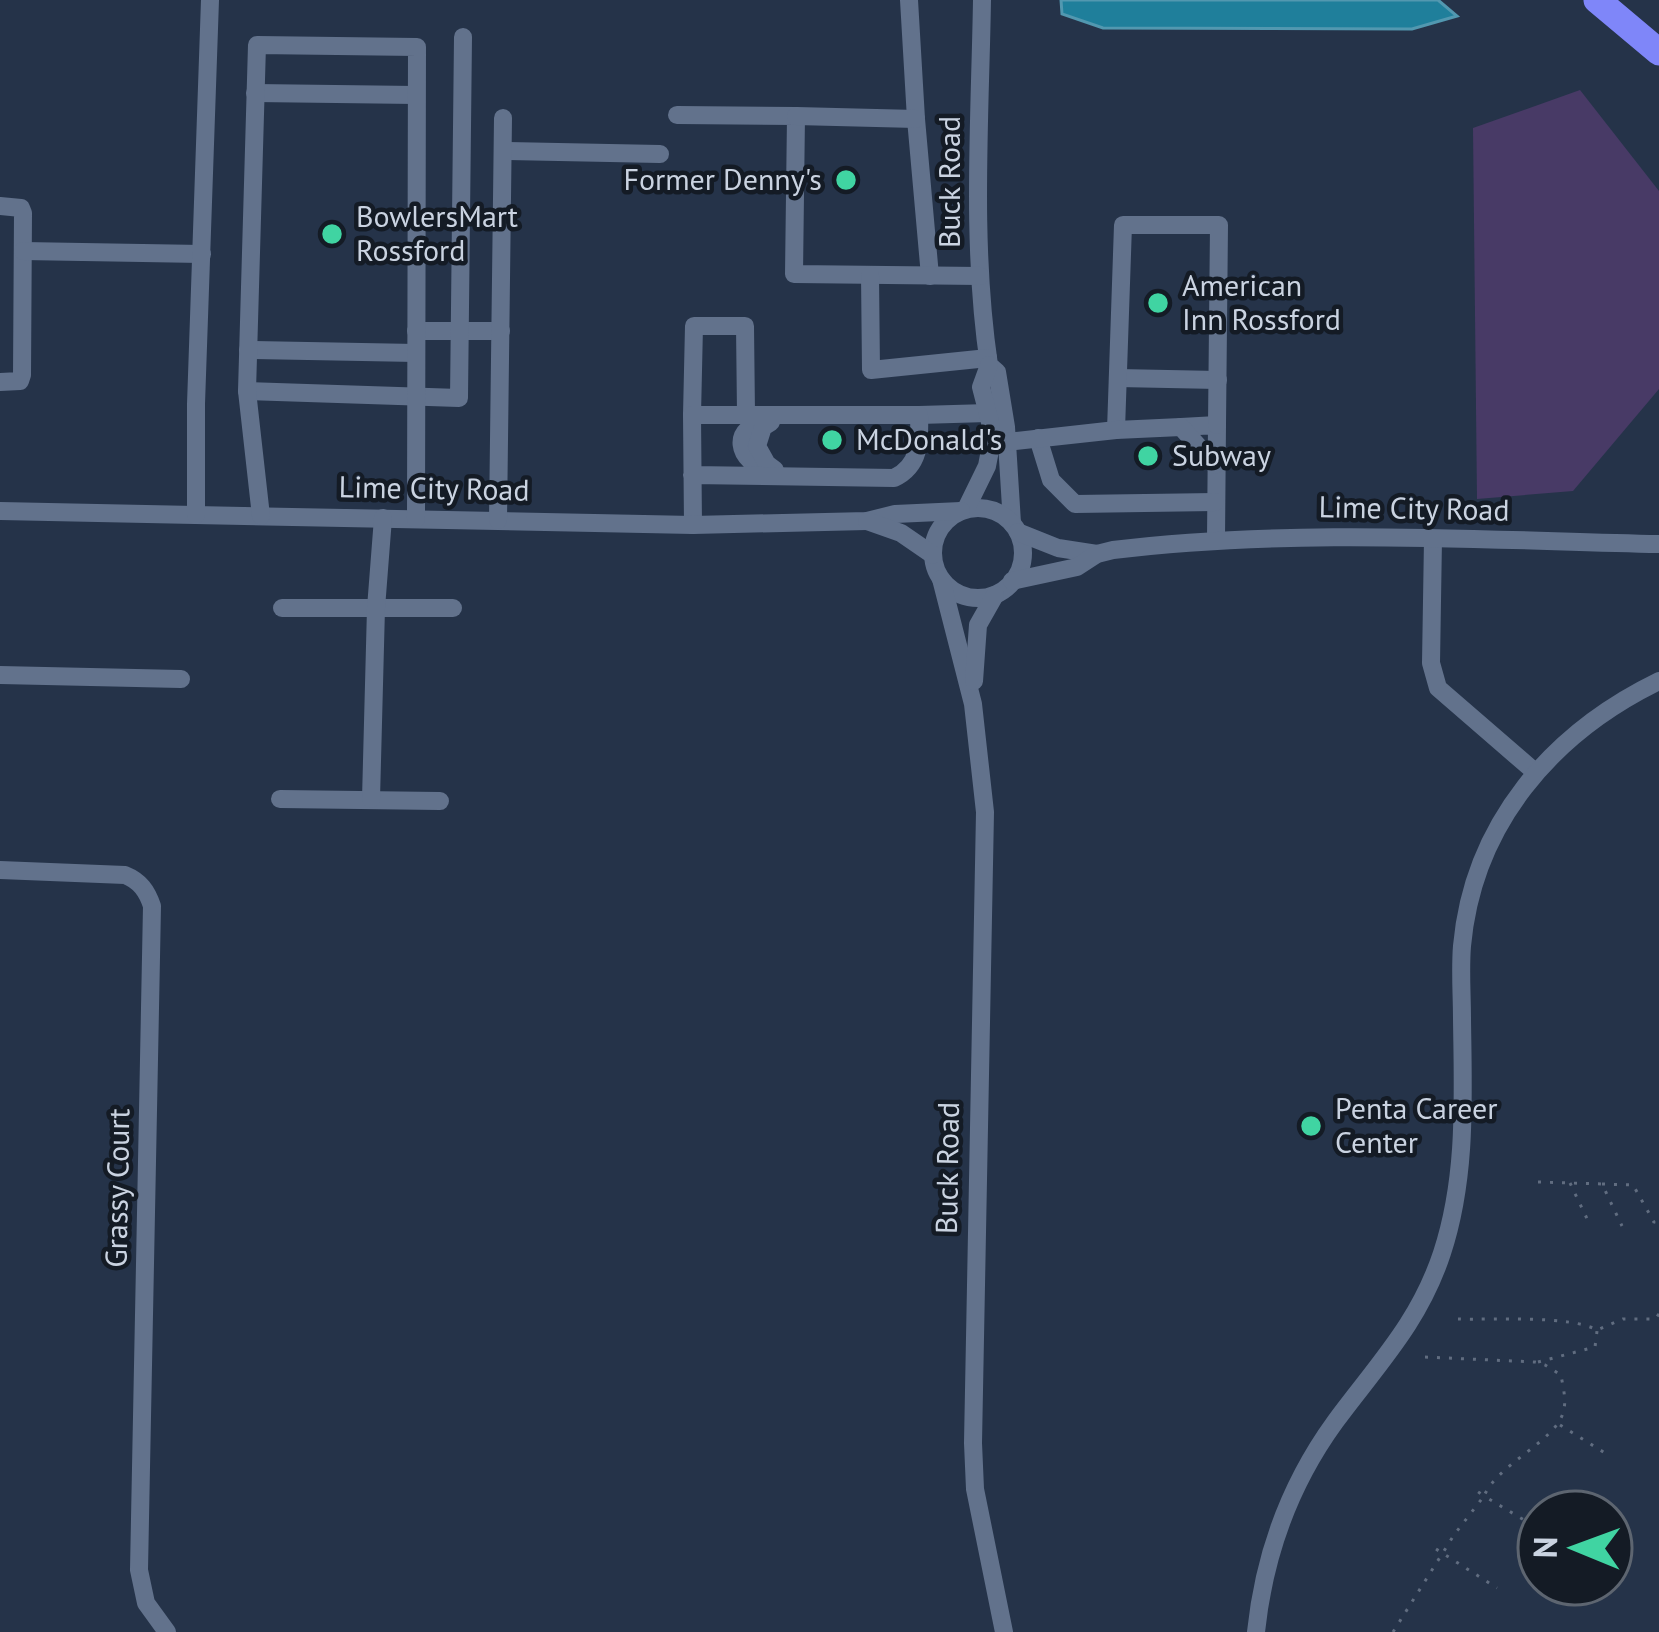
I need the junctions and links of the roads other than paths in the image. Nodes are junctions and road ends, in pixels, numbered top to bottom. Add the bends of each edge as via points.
1 (210, 0) edge
2 (909, 0) edge
3 (982, 0) edge
4 (1602, 6) edge
5 (463, 37) dead end
6 (1659, 52) edge
7 (255, 93) junction
8 (416, 94) junction
9 (677, 115) dead end
10 (796, 116) junction
11 (503, 118) dead end
12 (916, 119) junction
13 (503, 151) junction
14 (660, 154) dead end
15 (0, 206) edge
16 (22, 251) junction
17 (202, 254) junction
18 (871, 275) junction
19 (930, 276) junction
20 (980, 276) junction
21 (416, 331) junction
22 (460, 331) junction
23 (501, 331) junction
24 (248, 350) junction
25 (416, 353) junction
26 (988, 361) junction
27 (1118, 378) junction
28 (1218, 380) junction
29 (0, 382) edge
30 (247, 391) junction
31 (416, 398) junction
32 (988, 413) junction
33 (826, 414) junction
34 (692, 415) junction
35 (746, 415) junction
36 (919, 415) junction
37 (1217, 425) junction
38 (1181, 427) junction
39 (1116, 430) junction
40 (1038, 438) junction
41 (1007, 442) junction
42 (1215, 465) junction
43 (692, 475) junction
44 (882, 479) junction
45 (1216, 502) junction
46 (964, 510) junction
47 (0, 511) edge
48 (196, 514) junction
49 (261, 516) junction
50 (383, 518) junction
51 (416, 519) junction
52 (498, 520) junction
53 (867, 520) junction
54 (693, 524) junction
55 (1015, 527) junction
56 (1216, 539) junction
57 (1433, 539) junction
58 (1659, 544) edge
59 (1097, 554) junction
60 (933, 555) junction
61 (941, 579) junction
62 (1012, 581) junction
63 (995, 595) junction
64 (282, 608) dead end
65 (376, 608) junction
66 (453, 608) dead end
67 (0, 675) edge
68 (181, 679) dead end
69 (1659, 681) edge
70 (973, 704) junction
71 (1535, 772) junction
72 (280, 799) dead end
73 (371, 800) junction
74 (440, 801) dead end
75 (0, 870) edge
76 (166, 1632) edge
77 (1004, 1632) edge
78 (1256, 1632) edge

1 - 17 street
2 - 12 street
3 - 20 street, Buck Road
4 - 6 highway
5 - 22 street
7 - 8 street
7 - 8 street via 257,45 417,47
7 - 24 street
8 - 21 street
9 - 10 street
10 - 12 street
10 - 18 street via 794,274
11 - 13 street
12 - 19 street
13 - 14 street
13 - 23 street
15 - 16 street via 21,208
16 - 17 street
16 - 29 street via 22,375
17 - 48 street
18 - 19 street
18 - 26 street via 871,370
19 - 20 street
20 - 26 street, Buck Road
21 - 22 street
21 - 25 street
22 - 23 street
22 - 31 street via 459,398
23 - 52 street
24 - 25 street
24 - 30 street
25 - 31 street
26 - 32 street, Buck Road via 981,387
26 - 41 street, Buck Road via 997,372
27 - 28 street
27 - 28 street via 1123,225 1219,224
27 - 39 street
28 - 37 street
30 - 31 street
30 - 49 street
31 - 51 street
32 - 36 street
32 - 46 street, Buck Road via 987,466
33 - 35 street
33 - 36 street
33 - 44 street via 814,422 755,423 745,432 744,456 766,471
34 - 35 street
34 - 35 street via 694,326 745,326
34 - 43 street
36 - 44 street via 916,458 902,475
37 - 38 street
37 - 42 street
38 - 39 street
38 - 42 street
39 - 40 street
40 - 41 street
40 - 45 street via 1051,480 1075,504
41 - 55 street, Buck Road
42 - 45 street
43 - 44 street
43 - 54 street
45 - 56 street
46 - 53 street, Lime City Road
46 - 55 street via 989,508
46 - 60 street via 942,525
47 - 48 street, Lime City Road
48 - 49 street, Lime City Road
49 - 50 street, Lime City Road
50 - 51 street, Lime City Road
50 - 65 street
51 - 52 street, Lime City Road
52 - 54 street, Lime City Road
53 - 54 street, Lime City Road
53 - 60 street, Lime City Road
55 - 59 street, Lime City Road via 1058,548
55 - 62 street via 1023,549
56 - 57 street, Lime City Road
56 - 59 street, Lime City Road
57 - 58 street, Lime City Road
57 - 71 street via 1431,663 1438,688
59 - 62 street, Lime City Road via 1077,567
60 - 61 street
61 - 63 street via 966,596
61 - 70 street, Buck Road
62 - 63 street
63 - 70 street, Buck Road via 977,625
64 - 65 street
65 - 66 street
65 - 73 street
67 - 68 street
69 - 71 street via 1598,716
70 - 77 street, Buck Road via 985,812 974,1468
71 - 78 street via 1490,844 1465,923 1461,1168 1442,1254 1397,1344 1296,1486 1266,1568
72 - 73 street
73 - 74 street
75 - 76 street, Grassy Court via 125,875 152,905 139,1570 146,1603

